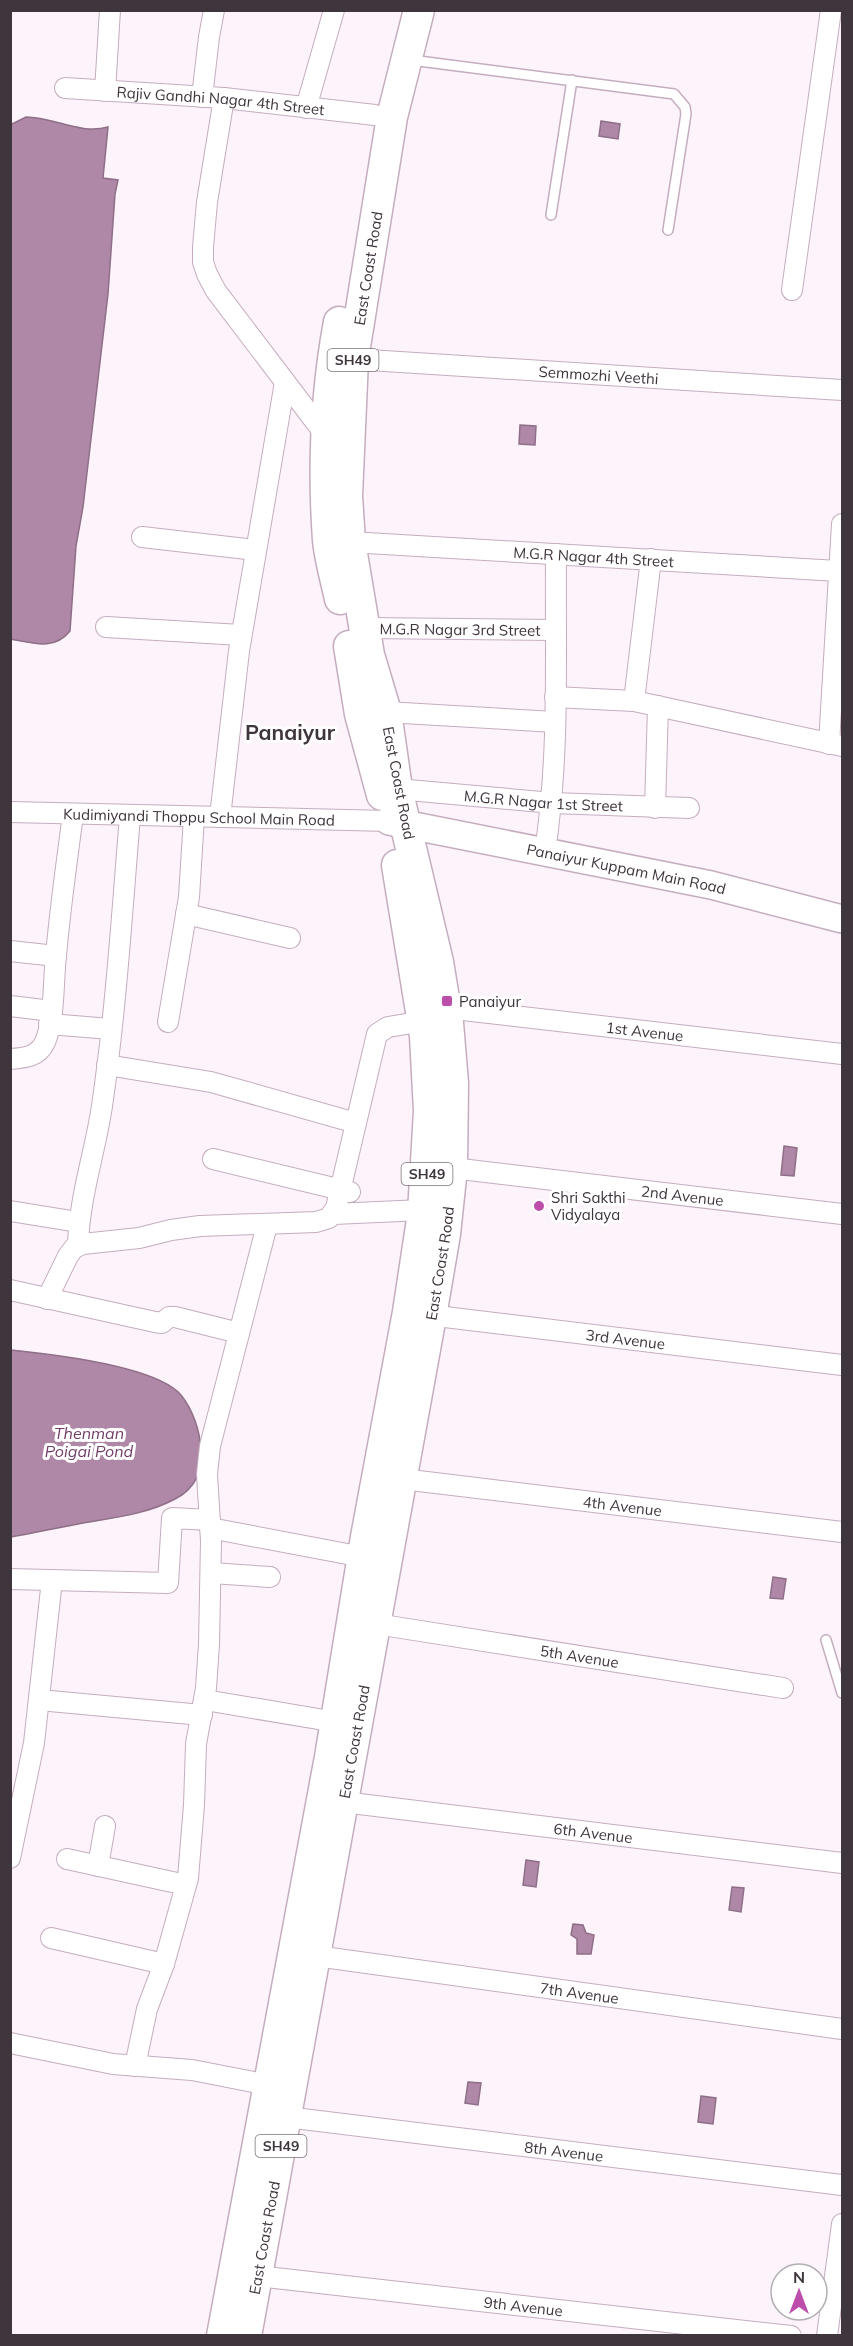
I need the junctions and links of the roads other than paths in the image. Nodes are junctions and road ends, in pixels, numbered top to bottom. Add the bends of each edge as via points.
1 (110, 10) edge
2 (214, 10) edge
3 (334, 10) edge
4 (399, 10) edge
5 (419, 10) edge
6 (831, 10) edge
7 (406, 60) junction
8 (572, 80) junction
9 (65, 88) dead end
10 (105, 91) junction
11 (202, 97) junction
12 (224, 98) junction
13 (306, 108) junction
14 (375, 114) junction
15 (551, 215) dead end
16 (668, 230) dead end
17 (792, 290) dead end
18 (353, 359) junction
19 (285, 382) junction
20 (843, 390) edge
21 (327, 437) junction
22 (843, 524) edge
23 (142, 537) dead end
24 (350, 542) junction
25 (256, 550) junction
26 (556, 554) junction
27 (651, 560) junction
28 (840, 580) edge
29 (106, 627) dead end
30 (364, 628) junction
31 (555, 630) junction
32 (241, 635) junction
33 (555, 697) junction
34 (634, 701) junction
35 (658, 706) junction
36 (386, 712) junction
37 (555, 722) junction
38 (836, 745) edge
39 (397, 789) junction
40 (553, 803) junction
41 (656, 808) junction
42 (689, 808) dead end
43 (10, 812) edge
44 (73, 814) junction
45 (130, 816) junction
46 (195, 817) junction
47 (220, 817) junction
48 (398, 822) junction
49 (545, 851) junction
50 (186, 914) junction
51 (843, 919) edge
52 (290, 938) dead end
53 (10, 951) edge
54 (56, 956) junction
55 (10, 1006) edge
56 (435, 1014) junction
57 (50, 1017) junction
58 (168, 1022) dead end
59 (111, 1029) junction
60 (843, 1054) edge
61 (10, 1059) edge
62 (107, 1065) junction
63 (356, 1123) junction
64 (213, 1159) dead end
65 (452, 1168) junction
66 (346, 1191) junction
67 (10, 1210) edge
68 (423, 1210) junction
69 (333, 1214) junction
70 (843, 1214) edge
71 (78, 1222) junction
72 (267, 1225) junction
73 (78, 1246) junction
74 (10, 1290) edge
75 (47, 1299) junction
76 (420, 1314) junction
77 (239, 1333) junction
78 (843, 1365) edge
79 (402, 1479) junction
80 (210, 1524) junction
81 (843, 1532) edge
82 (363, 1557) junction
83 (211, 1573) junction
84 (270, 1576) dead end
85 (10, 1579) edge
86 (52, 1580) junction
87 (376, 1624) junction
88 (825, 1640) dead end
89 (783, 1688) dead end
90 (843, 1693) edge
91 (39, 1700) junction
92 (203, 1707) junction
93 (336, 1722) junction
94 (340, 1759) junction
95 (344, 1802) junction
96 (105, 1826) dead end
97 (10, 1858) edge
98 (67, 1859) dead end
99 (843, 1863) edge
100 (98, 1866) junction
101 (186, 1885) junction
102 (51, 1938) dead end
103 (316, 1956) junction
104 (164, 1964) junction
105 (843, 2029) edge
106 (10, 2043) edge
107 (135, 2067) junction
108 (269, 2085) junction
109 (286, 2117) junction
110 (843, 2185) edge
111 (843, 2224) edge
112 (257, 2276) junction
113 (222, 2336) edge
114 (246, 2336) edge
115 (791, 2336) edge
116 (827, 2336) edge

1 - 10 street
2 - 11 street
3 - 13 street
4 - 14 main road, East Coast Road / SH49
5 - 7 main road, East Coast Road / SH49
6 - 17 street
7 - 8 lane
7 - 18 main road, East Coast Road / SH49 via 392,117
8 - 15 lane
8 - 16 lane via 668,92 682,102 686,114
9 - 10 street, Rajiv Gandhi Nagar 4th Street
10 - 11 street, Rajiv Gandhi Nagar 4th Street
11 - 12 street, Rajiv Gandhi Nagar 4th Street
12 - 13 street, Rajiv Gandhi Nagar 4th Street
12 - 19 street via 207,202 203,261 216,291
13 - 14 street, Rajiv Gandhi Nagar 4th Street
14 - 21 main road, East Coast Road / SH49 via 332,362
18 - 20 street, Semmozhi Veethi
18 - 24 main road, East Coast Road / SH49 via 347,496
19 - 21 street
19 - 25 street
21 - 48 main road, East Coast Road / SH49 via 328,542 360,714
22 - 28 street
23 - 25 street
24 - 26 street, M.G.R Nagar 4th Street
24 - 30 main road, East Coast Road / SH49
25 - 32 street
26 - 27 street, M.G.R Nagar 4th Street
26 - 31 street
27 - 28 street, M.G.R Nagar 4th Street
27 - 34 street
28 - 38 street
29 - 32 street
30 - 31 street, M.G.R Nagar 3rd Street
30 - 36 main road, East Coast Road / SH49
31 - 33 street
32 - 47 street
33 - 34 street
33 - 37 street
34 - 35 street
35 - 38 street
35 - 41 street
36 - 37 street
36 - 39 main road, East Coast Road / SH49
37 - 40 street
39 - 40 street, M.G.R Nagar 1st Street
39 - 48 main road, East Coast Road / SH49
40 - 41 street, M.G.R Nagar 1st Street
40 - 49 street
41 - 42 street, M.G.R Nagar 1st Street
43 - 44 street, Kudimiyandi Thoppu School Main Road
44 - 45 street, Kudimiyandi Thoppu School Main Road
44 - 54 street
45 - 46 street, Kudimiyandi Thoppu School Main Road
45 - 59 street
46 - 47 street, Kudimiyandi Thoppu School Main Road
46 - 50 street
47 - 48 street, Kudimiyandi Thoppu School Main Road
48 - 49 street, Panaiyur Kuppam Main Road
48 - 56 main road, East Coast Road / SH49
49 - 51 street, Panaiyur Kuppam Main Road via 711,885
50 - 52 street
50 - 58 street
53 - 54 street
54 - 57 street
55 - 57 street
56 - 60 street, 1st Avenue
56 - 63 street, 1st Avenue via 388,1027 377,1034
56 - 65 main road, East Coast Road / SH49 via 453,1083
56 - 68 main road, East Coast Road / SH49
57 - 59 street
57 - 61 street via 45,1041 38,1052
59 - 62 street
62 - 63 street via 204,1081
62 - 71 street
63 - 66 street
64 - 66 street
65 - 70 street, 2nd Avenue
65 - 76 main road, East Coast Road / SH49 via 445,1234
66 - 69 street
67 - 71 street
68 - 69 street
68 - 76 main road, East Coast Road / SH49
69 - 72 street via 316,1222
71 - 73 street
72 - 73 street via 200,1226
72 - 77 street
73 - 75 street via 68,1256
74 - 75 street
75 - 77 street via 159,1322 175,1317
76 - 78 street, 3rd Avenue
76 - 79 main road, East Coast Road / SH49
76 - 82 main road, East Coast Road / SH49
77 - 80 street via 210,1446
79 - 81 street, 4th Avenue
79 - 87 main road, East Coast Road / SH49
80 - 82 street
80 - 83 street
80 - 86 street via 172,1518 168,1583
82 - 93 main road, East Coast Road / SH49
83 - 84 street
83 - 92 street
85 - 86 street
86 - 91 street
87 - 89 street, 5th Avenue
87 - 94 main road, East Coast Road / SH49
88 - 90 lane
91 - 92 street
91 - 97 street
92 - 93 street
92 - 101 street via 196,1744 195,1805
93 - 94 main road, East Coast Road / SH49
94 - 95 main road, East Coast Road / SH49
94 - 108 main road, East Coast Road / SH49
95 - 99 street, 6th Avenue
95 - 103 main road, East Coast Road / SH49
96 - 100 street
98 - 100 street
100 - 101 street
101 - 104 street
102 - 104 street
103 - 105 street, 7th Avenue
103 - 109 main road, East Coast Road / SH49
104 - 107 street via 147,2009
106 - 107 street
107 - 108 street via 192,2070
108 - 113 main road, East Coast Road / SH49
109 - 110 street, 8th Avenue
109 - 112 main road, East Coast Road / SH49
111 - 116 street
112 - 114 main road, East Coast Road / SH49
112 - 115 street, 9th Avenue

